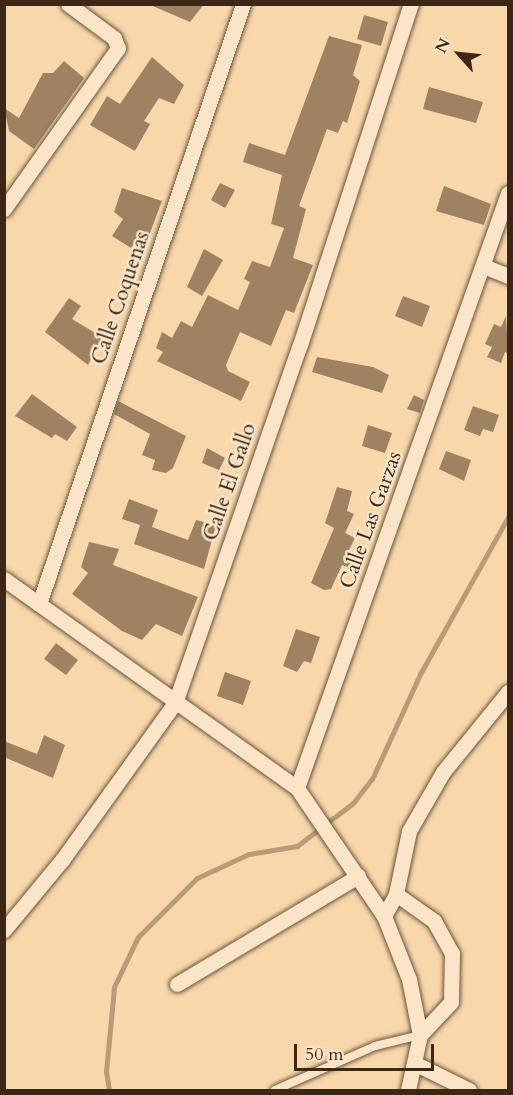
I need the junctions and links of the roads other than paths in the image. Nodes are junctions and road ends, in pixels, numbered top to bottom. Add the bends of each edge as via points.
1 (68, 4) edge
2 (243, 4) edge
3 (411, 4) edge
4 (508, 193) edge
5 (4, 208) edge
6 (486, 267) junction
7 (508, 276) edge
8 (4, 579) edge
9 (39, 604) junction
10 (508, 692) edge
11 (175, 703) junction
12 (297, 788) junction
13 (358, 876) junction
14 (396, 894) junction
15 (384, 916) junction
16 (4, 930) edge
17 (177, 984) dead end
18 (420, 1035) junction
19 (416, 1064) junction
20 (275, 1090) edge
21 (408, 1090) edge
22 (469, 1090) edge

1 - 5 street via 114,38 118,48
2 - 9 street, Calle Coquenas
3 - 11 street, Calle El Gallo via 300,345
4 - 6 street, Calle Las Garzas
6 - 7 street
6 - 12 street, Calle Las Garzas
8 - 9 street
9 - 11 street
10 - 14 street via 443,772 409,831
11 - 12 street
11 - 16 street, Calle El Gallo via 62,860
12 - 13 street
13 - 15 street
13 - 17 street
14 - 15 street
14 - 18 street via 434,921 452,953 451,1002
15 - 18 street via 409,979
18 - 19 street
18 - 20 lane via 375,1046
19 - 21 street
19 - 22 street

